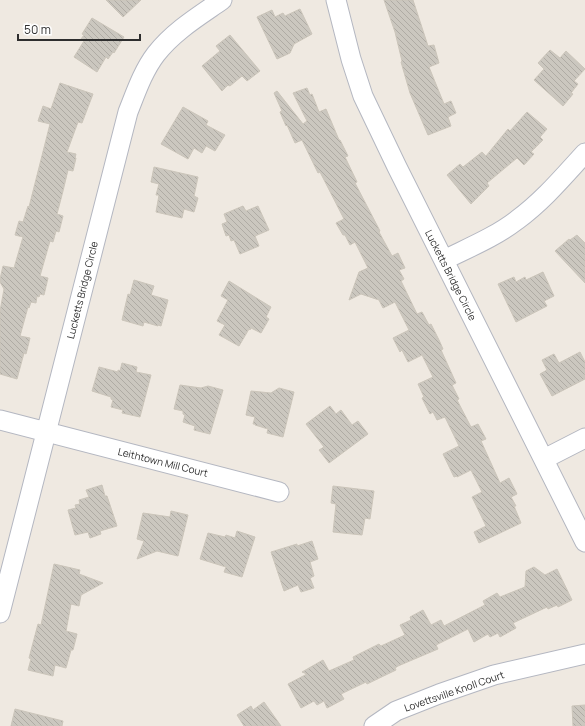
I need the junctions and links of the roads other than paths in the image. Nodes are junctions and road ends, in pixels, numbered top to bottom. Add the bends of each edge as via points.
1 (222, 0) edge
2 (336, 0) edge
3 (585, 153) edge
4 (444, 260) junction
5 (0, 420) edge
6 (46, 432) junction
7 (585, 438) edge
8 (544, 459) junction
9 (279, 492) dead end
10 (585, 542) edge
11 (0, 613) edge
12 (585, 654) edge
13 (374, 726) edge

1 - 6 street, Lucketts Bridge Circle via 191,21 156,54 132,100
2 - 4 street, Lucketts Bridge Circle via 350,59 363,96
3 - 4 street via 540,202 516,221
4 - 8 street, Lucketts Bridge Circle
5 - 6 street, Leithtown Mill Court
6 - 9 street, Leithtown Mill Court
6 - 11 street, Lucketts Bridge Circle
7 - 8 street
8 - 10 street, Lucketts Bridge Circle
12 - 13 street, Lovettsville Knoll Court via 494,675 396,711

